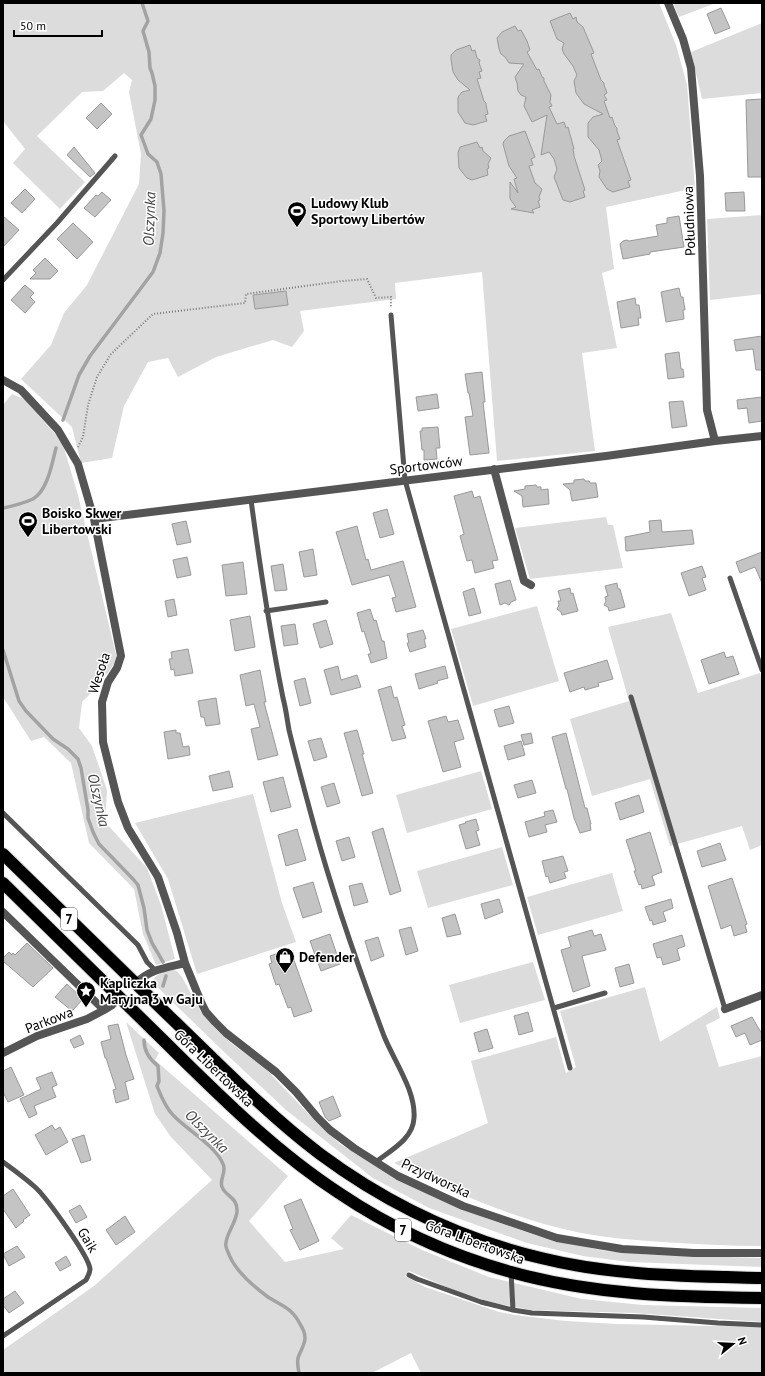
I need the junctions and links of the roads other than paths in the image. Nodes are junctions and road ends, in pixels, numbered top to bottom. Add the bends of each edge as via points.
1 (668, 3) edge
2 (115, 156) dead end
3 (3, 280) edge
4 (391, 315) road end
5 (3, 380) edge
6 (762, 436) edge
7 (715, 441) junction
8 (494, 469) junction
9 (405, 480) junction
10 (251, 500) junction
11 (94, 519) junction
12 (730, 578) dead end
13 (531, 585) dead end
14 (326, 602) dead end
15 (266, 611) junction
16 (762, 670) edge
17 (631, 697) dead end
18 (3, 813) edge
19 (3, 854) edge
20 (3, 884) edge
21 (3, 912) edge
22 (185, 963) junction
23 (155, 970) junction
24 (136, 983) junction
25 (605, 993) dead end
26 (762, 995) edge
27 (119, 997) junction
28 (554, 1008) junction
29 (725, 1009) joint
30 (104, 1010) junction
31 (3, 1053) edge
32 (570, 1068) dead end
33 (3, 1162) edge
34 (376, 1162) junction
35 (762, 1253) edge
36 (511, 1272) junction
37 (408, 1275) dead end
38 (762, 1278) edge
39 (762, 1298) edge
40 (513, 1310) junction
41 (762, 1325) edge
42 (3, 1336) edge

1 - 7 street, Południowa via 683,39 691,68 700,176 707,410
2 - 3 lane
4 - 9 lane
5 - 11 street, Wesoła via 21,390 58,430 78,464
6 - 7 street, Sportowców
7 - 8 street, Sportowców
8 - 9 street, Sportowców
8 - 13 street via 524,581
9 - 10 street, Sportowców
9 - 28 lane
10 - 11 street, Sportowców
10 - 15 lane
11 - 22 street, Wesoła via 121,656 108,682 102,702 103,742 118,802 128,828 158,877
12 - 16 lane
14 - 15 lane
15 - 34 lane via 289,728 315,829 346,929 385,1038 410,1091 414,1118 412,1131
17 - 29 lane
18 - 23 lane via 138,945 147,962
19 - 24 highway, 7
20 - 27 highway, 7
21 - 30 street
22 - 23 street
22 - 34 street, Przydworska via 201,1002 215,1022 276,1072 330,1130
23 - 24 street
24 - 38 highway, Góra Libertowska / 7 via 253,1097 309,1145 376,1192 436,1222 480,1240 576,1266 640,1274
25 - 28 lane
26 - 29 street
27 - 30 street, Parkowa
27 - 36 highway, Góra Libertowska / 7 via 254,1126 298,1164 338,1193 419,1238 470,1259
28 - 32 lane
30 - 31 street, Parkowa via 87,1019 37,1036
33 - 42 lane, Gaik via 44,1198 62,1220 90,1267 86,1280
34 - 35 street, Przydworska via 398,1176 463,1206 557,1238 622,1249
36 - 39 highway, Góra Libertowska / 7 via 574,1286 618,1292 681,1297
36 - 40 lane
37 - 40 lane via 481,1302
40 - 41 lane

